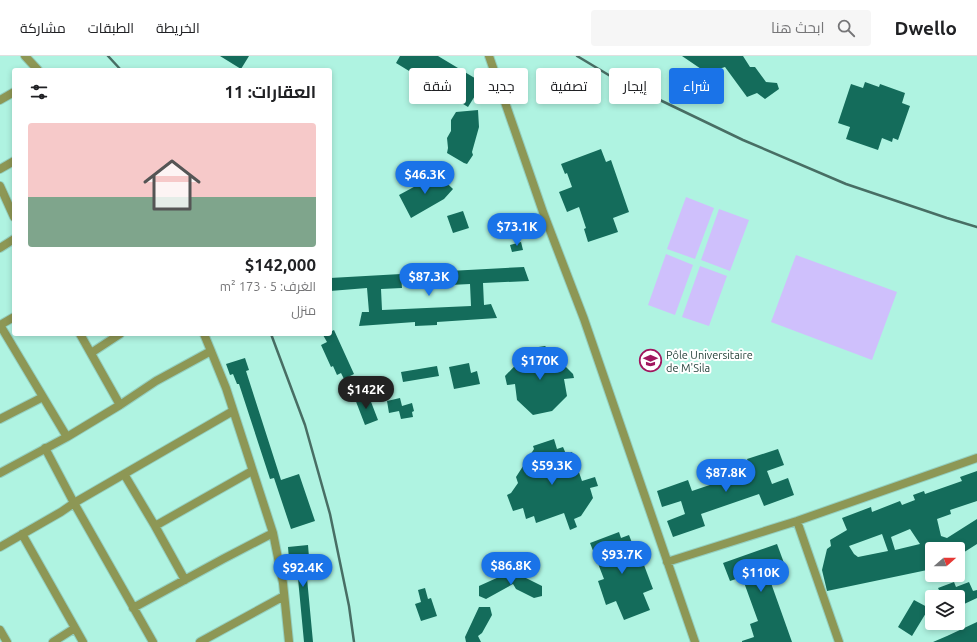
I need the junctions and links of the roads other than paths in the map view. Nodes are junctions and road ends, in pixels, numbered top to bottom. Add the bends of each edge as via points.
1 (25, 56) edge
2 (489, 56) edge
3 (36, 68) edge
4 (12, 93) edge
5 (0, 100) edge
6 (12, 162) edge
7 (0, 169) edge
8 (0, 186) edge
9 (12, 213) edge
10 (12, 241) edge
11 (0, 248) edge
12 (12, 318) edge
13 (0, 325) edge
14 (81, 336) edge
15 (117, 336) edge
16 (205, 336) edge
17 (211, 351) junction
18 (91, 354) junction
19 (43, 396) junction
20 (120, 405) junction
21 (233, 411) junction
22 (0, 419) edge
23 (67, 437) junction
24 (45, 448) junction
25 (977, 458) edge
26 (252, 471) junction
27 (0, 473) edge
28 (124, 474) junction
29 (74, 502) junction
30 (797, 521) junction
31 (155, 526) junction
32 (273, 533) junction
33 (22, 534) junction
34 (0, 547) edge
35 (667, 562) junction
36 (185, 580) junction
37 (284, 596) junction
38 (133, 608) junction
39 (75, 628) junction
40 (0, 630) edge
41 (7, 642) edge
42 (53, 642) edge
43 (83, 642) edge
44 (153, 642) edge
45 (200, 642) edge
46 (289, 642) edge
47 (695, 642) edge
48 (839, 642) edge

1 - 3 street
2 - 35 street via 543,212 584,319
4 - 5 street
6 - 7 street
8 - 9 street
10 - 11 street
12 - 13 street
13 - 19 street
14 - 18 street
15 - 18 street
16 - 17 street
17 - 20 street
17 - 21 street
18 - 20 street
19 - 22 street
19 - 23 street
20 - 23 street
21 - 26 street
21 - 28 street
23 - 24 street
24 - 27 street
24 - 29 street
25 - 30 street
26 - 31 street
26 - 32 street
28 - 29 street
28 - 31 street
29 - 33 street
29 - 38 street
30 - 35 street
30 - 48 street
31 - 36 street
32 - 36 street
32 - 37 street
33 - 34 street
33 - 39 street
35 - 47 street
36 - 38 street
37 - 45 street
37 - 46 street
38 - 44 street
39 - 42 street
39 - 43 street
40 - 41 street

